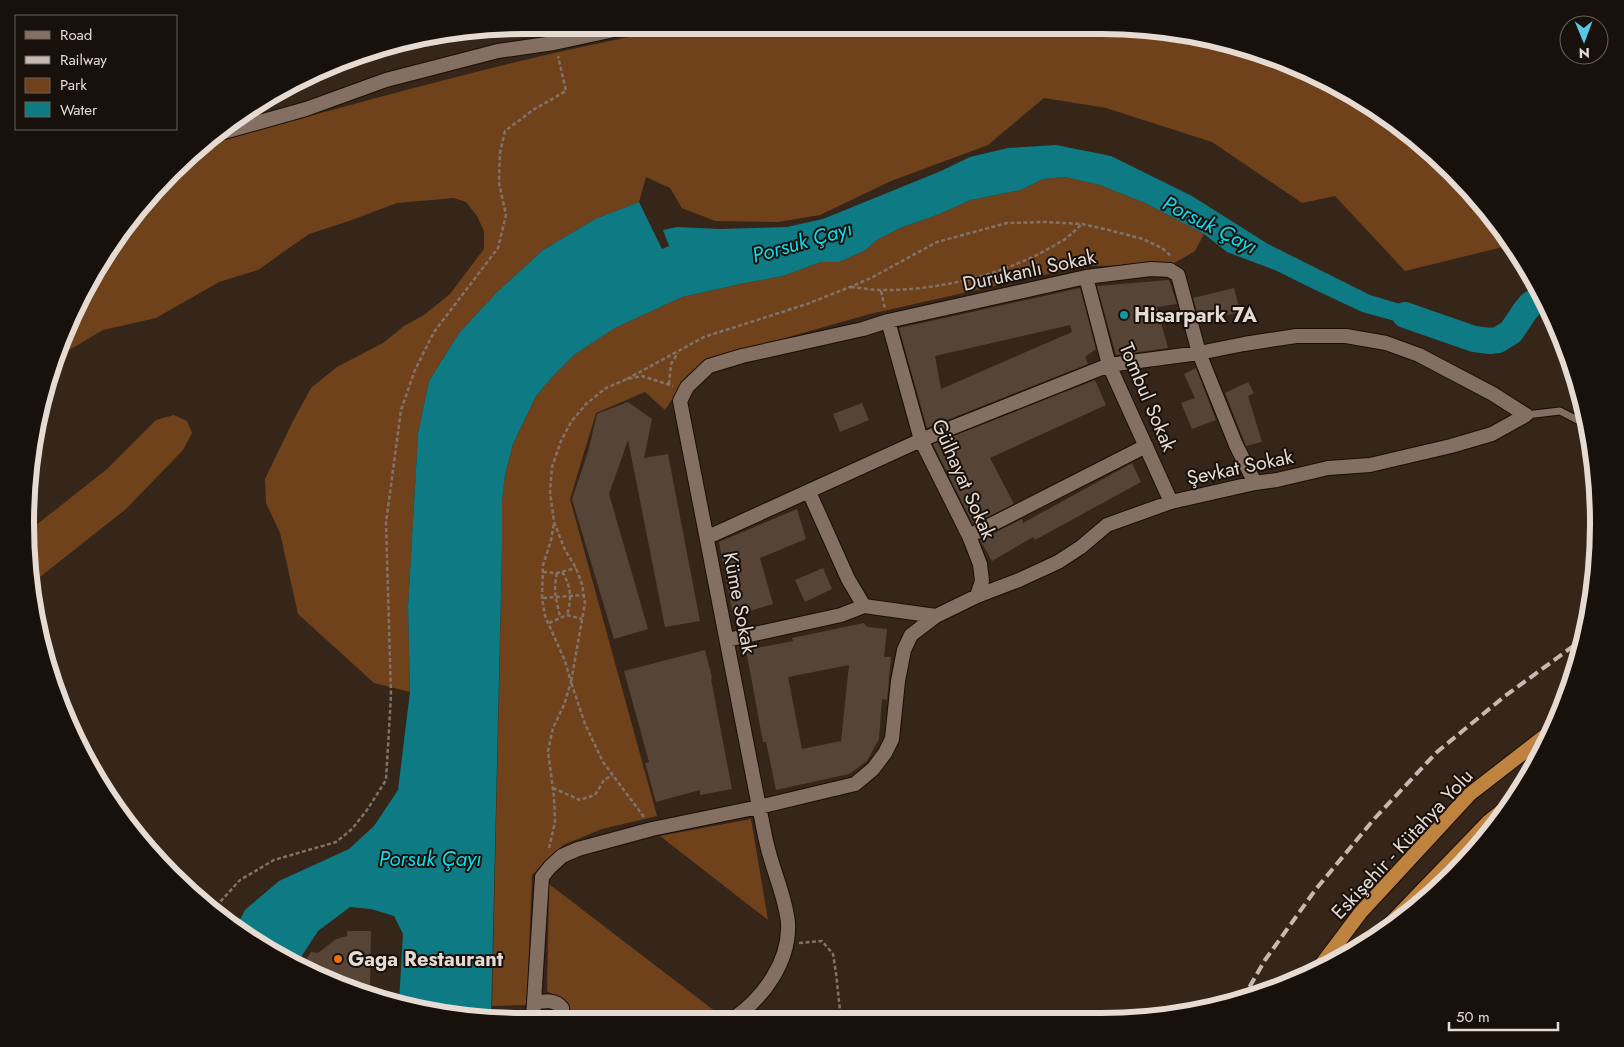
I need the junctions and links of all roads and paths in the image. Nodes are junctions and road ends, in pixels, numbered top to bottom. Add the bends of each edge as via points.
1 (594, 34) edge
2 (554, 42) junction
3 (232, 130) edge
4 (1082, 224) junction
5 (1177, 269) junction
6 (1086, 277) junction
7 (850, 287) junction
8 (881, 290) junction
9 (888, 321) junction
10 (678, 351) junction
11 (1200, 353) junction
12 (1109, 365) junction
13 (627, 379) junction
14 (669, 384) junction
15 (680, 401) junction
16 (1526, 415) junction
17 (1579, 421) edge
18 (921, 440) junction
19 (1146, 446) junction
20 (1255, 483) junction
21 (810, 492) junction
22 (1171, 502) junction
23 (554, 522) junction
24 (969, 536) junction
25 (708, 537) junction
26 (576, 568) junction
27 (543, 572) junction
28 (562, 572) junction
29 (557, 573) junction
30 (570, 595) junction
31 (584, 595) junction
32 (977, 596) junction
33 (554, 597) junction
34 (542, 598) junction
35 (864, 606) junction
36 (567, 615) junction
37 (936, 616) junction
38 (560, 617) junction
39 (582, 619) junction
40 (548, 624) junction
41 (727, 640) junction
42 (571, 682) junction
43 (1540, 740) edge
44 (613, 775) junction
45 (553, 788) junction
46 (759, 807) junction
47 (1490, 820) edge
48 (652, 828) junction
49 (550, 867) junction
50 (1410, 902) edge
51 (217, 906) edge
52 (788, 940) junction
53 (1326, 958) edge
54 (534, 1013) edge
55 (562, 1013) edge
56 (740, 1013) edge
57 (840, 1013) edge

1 - 2 street
2 - 3 street via 498,52 386,80 306,109
2 - 51 path via 566,91 505,131 499,183 506,214 498,248 434,332 414,370 401,410 386,523 391,695 386,780 352,829 336,842 274,860 240,880
4 - 5 path via 1143,239 1162,248
4 - 7 path via 1007,223 978,230 937,242
4 - 8 path via 1061,242 1000,271 930,287
5 - 6 street, Durukanlı Sokak
5 - 11 street
6 - 9 street, Durukanlı Sokak
6 - 12 street, Tombul Sokak
7 - 8 path
7 - 10 path via 704,337
8 - 9 path
9 - 15 street via 709,366 688,387
9 - 18 street, Gülhayat Sokak
10 - 13 path
10 - 14 path via 671,364
11 - 12 street
11 - 16 street via 1296,336 1346,336 1386,342 1419,355
11 - 20 street via 1236,445
12 - 18 street
12 - 19 street, Tombul Sokak
13 - 14 path via 642,376
13 - 23 path via 606,388 571,422 552,467 550,492
14 - 15 path via 676,387
15 - 25 street, Küme Sokak
16 - 17 lane via 1560,411
16 - 20 street, Şevkat Sokak via 1492,434 1450,446 1370,466 1328,468
18 - 21 street
18 - 24 street, Gülhayat Sokak
19 - 22 street, Tombul Sokak
19 - 24 street
20 - 22 street, Şevkat Sokak
21 - 25 street
21 - 35 street via 848,579
22 - 32 street, Şevkat Sokak via 1107,525 1058,562
23 - 26 path
23 - 27 path
24 - 32 street, Gülhayat Sokak via 980,564 982,581
25 - 41 street, Küme Sokak
26 - 28 path
26 - 31 path
27 - 29 path
27 - 34 path
28 - 29 path
28 - 30 path
29 - 33 path
30 - 31 path
30 - 33 path
30 - 36 path
31 - 39 path
32 - 37 street, Şevkat Sokak
33 - 34 path
33 - 38 path
34 - 40 path
35 - 37 street
35 - 41 street via 841,615
36 - 38 path
36 - 39 path
37 - 46 street, Şevkat Sokak via 911,636 904,650 892,739 873,769 855,784
38 - 40 path
39 - 42 path
40 - 42 path via 565,660
41 - 46 street, Küme Sokak
42 - 44 path via 585,724
42 - 45 path via 553,728 548,751
43 - 53 highway, Eskişehir - Kütahya Yolu via 1470,794 1361,912
44 - 45 path via 604,780 595,795 580,800
44 - 48 path
45 - 49 path via 555,822 549,846
46 - 48 street, Şevkat Sokak
46 - 52 street, Küme Sokak via 769,855 784,902
47 - 50 highway
48 - 49 street, Şevkat Sokak via 578,849 562,856
49 - 54 street via 542,877
52 - 56 street, Küme Sokak via 772,978
52 - 57 path via 794,944 822,941 833,954
54 - 55 street via 551,1001 562,1008

